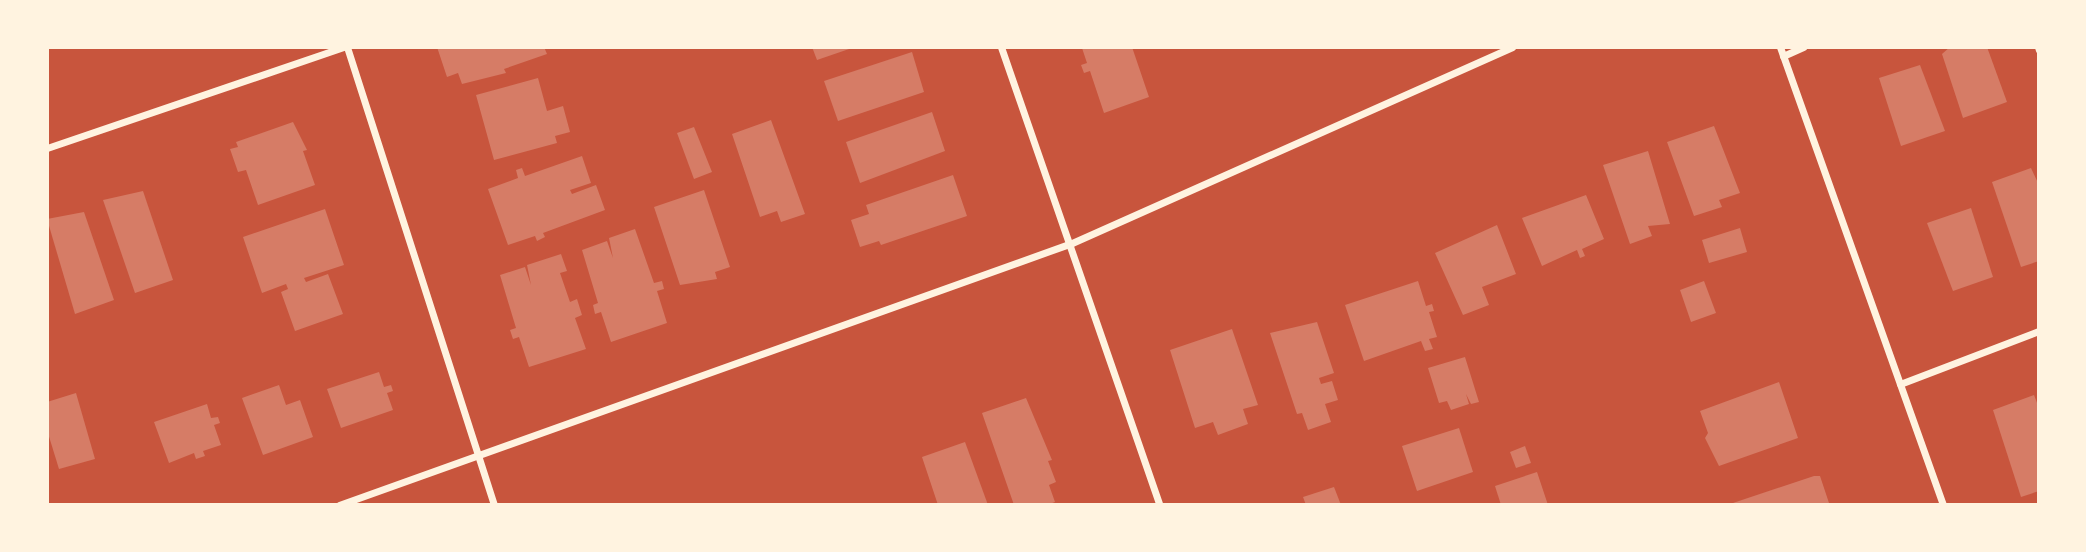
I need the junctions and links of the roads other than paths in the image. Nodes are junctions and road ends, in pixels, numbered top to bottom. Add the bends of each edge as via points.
1 (345, 47) edge
2 (1001, 47) edge
3 (1512, 47) edge
4 (1780, 47) edge
5 (1803, 47) edge
6 (1783, 56) junction
7 (47, 148) edge
8 (1072, 243) junction
9 (2039, 331) edge
10 (1900, 384) junction
11 (478, 456) junction
12 (340, 505) edge
13 (494, 505) edge
14 (1160, 505) edge
15 (1943, 505) edge

1 - 7 street
1 - 11 street
2 - 8 street
3 - 8 street
4 - 6 street
5 - 6 street
6 - 10 street
8 - 11 street
8 - 14 street
9 - 10 street
10 - 15 street
11 - 12 street
11 - 13 street

